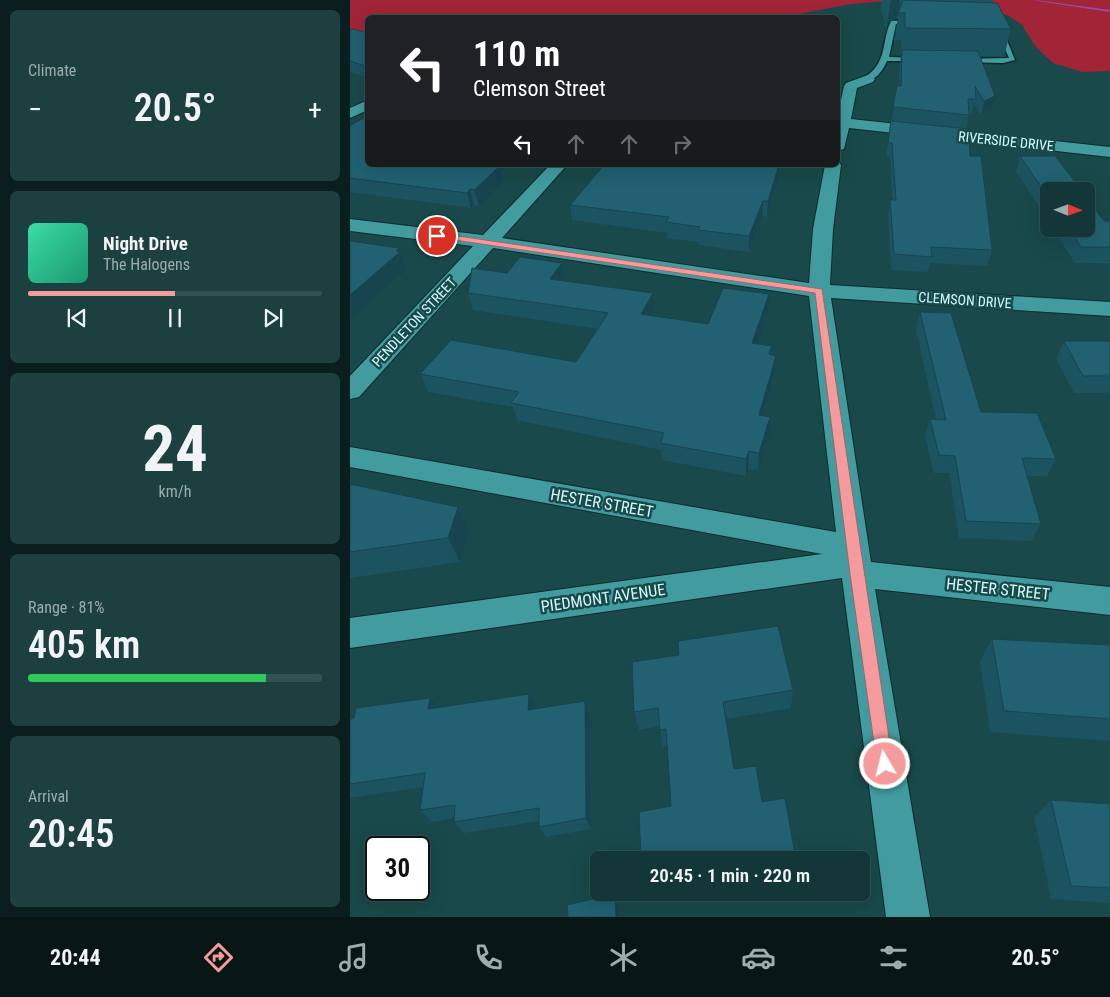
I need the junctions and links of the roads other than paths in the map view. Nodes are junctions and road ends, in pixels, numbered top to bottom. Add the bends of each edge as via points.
1 (924, 22) edge
2 (991, 25) edge
3 (886, 59) junction
4 (932, 60) edge
5 (950, 61) edge
6 (868, 79) joint
7 (360, 104) edge
8 (350, 114) edge
9 (843, 123) junction
10 (840, 137) edge
11 (1110, 152) edge
12 (557, 167) edge
13 (833, 167) edge
14 (350, 225) edge
15 (489, 242) junction
16 (819, 290) junction
17 (1110, 310) edge
18 (350, 391) edge
19 (350, 458) edge
20 (856, 562) junction
21 (1110, 601) edge
22 (350, 633) edge
23 (908, 917) edge

1 - 3 lane via 893,22
2 - 5 lane via 1001,30 1013,59
3 - 4 lane
3 - 6 lane
6 - 9 street via 851,86
7 - 8 street
9 - 10 street
9 - 11 street, RIVERSIDE DRIVE
12 - 15 street, PENDLETON STREET
13 - 16 street via 823,229
14 - 15 street, CLEMSON DRIVE
15 - 16 street, CLEMSON DRIVE
15 - 18 street, PENDLETON STREET
16 - 17 street, CLEMSON DRIVE
16 - 20 street
19 - 20 street, HESTER STREET
20 - 21 street, HESTER STREET
20 - 22 street, PIEDMONT AVENUE
20 - 23 street

